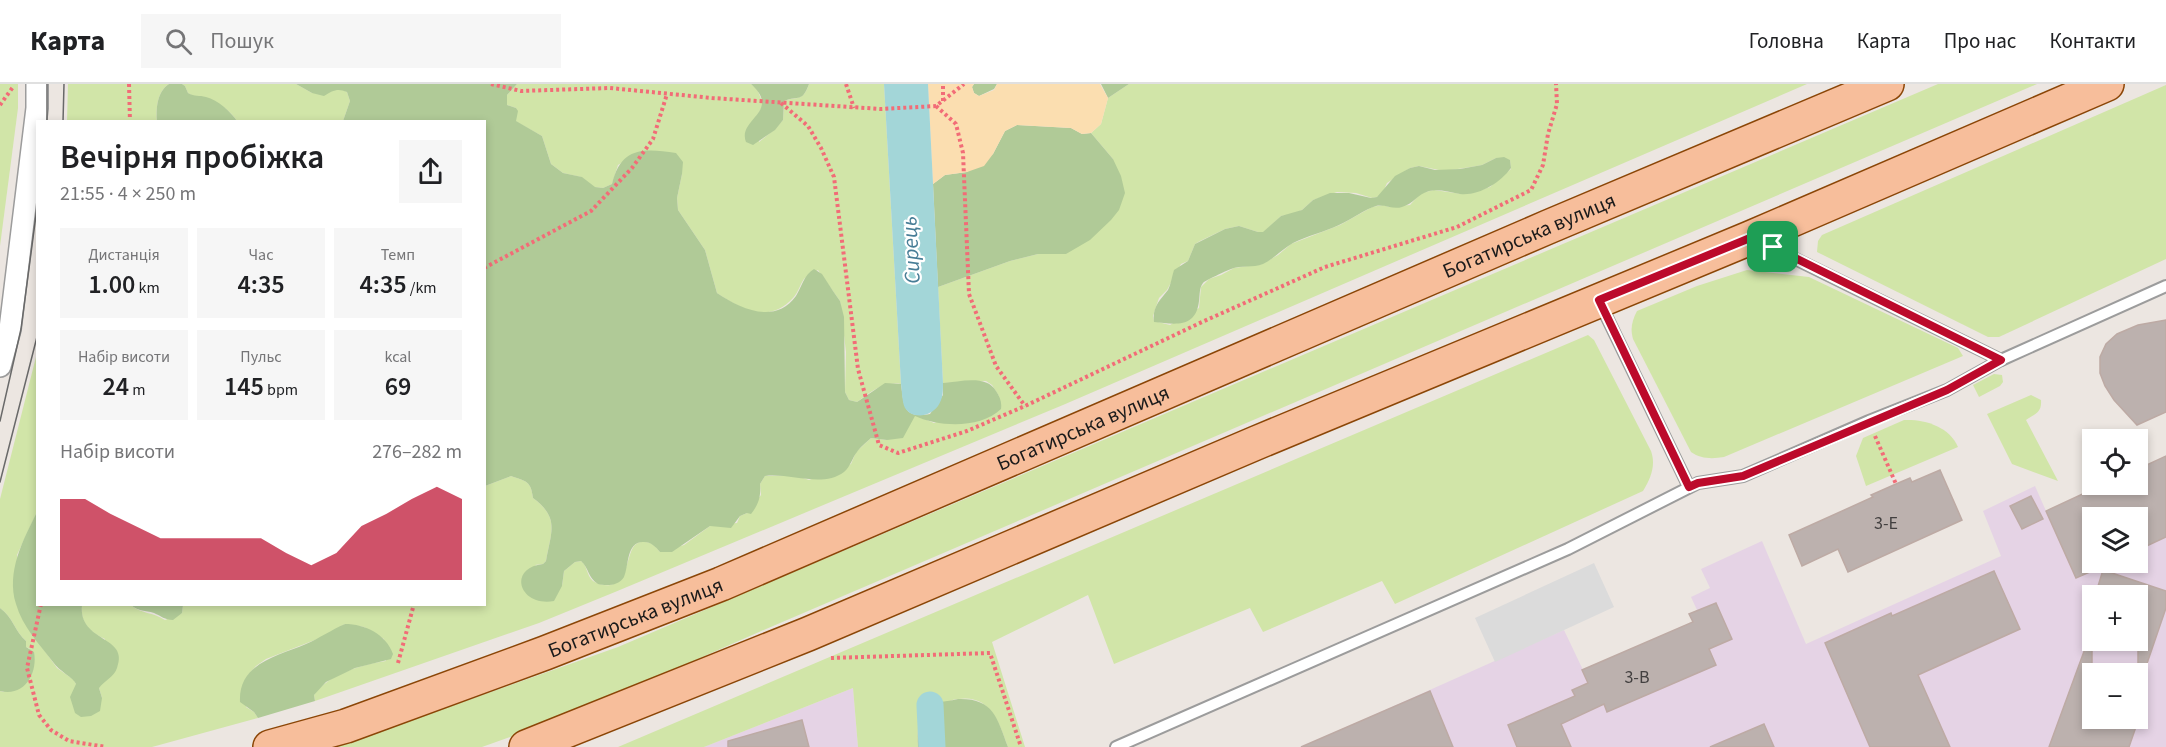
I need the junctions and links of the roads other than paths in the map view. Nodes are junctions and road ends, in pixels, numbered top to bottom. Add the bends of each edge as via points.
1 (37, 84) edge
2 (1887, 84) edge
3 (2107, 84) edge
4 (1750, 238) junction
5 (2166, 286) edge
6 (1599, 300) junction
7 (2001, 360) junction
8 (0, 366) edge
9 (1689, 487) junction
10 (270, 747) edge
11 (526, 747) edge
12 (1116, 747) edge

1 - 8 street via 10,329
2 - 10 main road, Богатирська вулиця via 721,584 346,726
3 - 4 main road
4 - 6 main road
4 - 7 lane
5 - 7 lane
6 - 9 lane
6 - 11 main road via 808,634
7 - 9 lane via 1947,390 1743,476
9 - 12 lane via 1568,549

